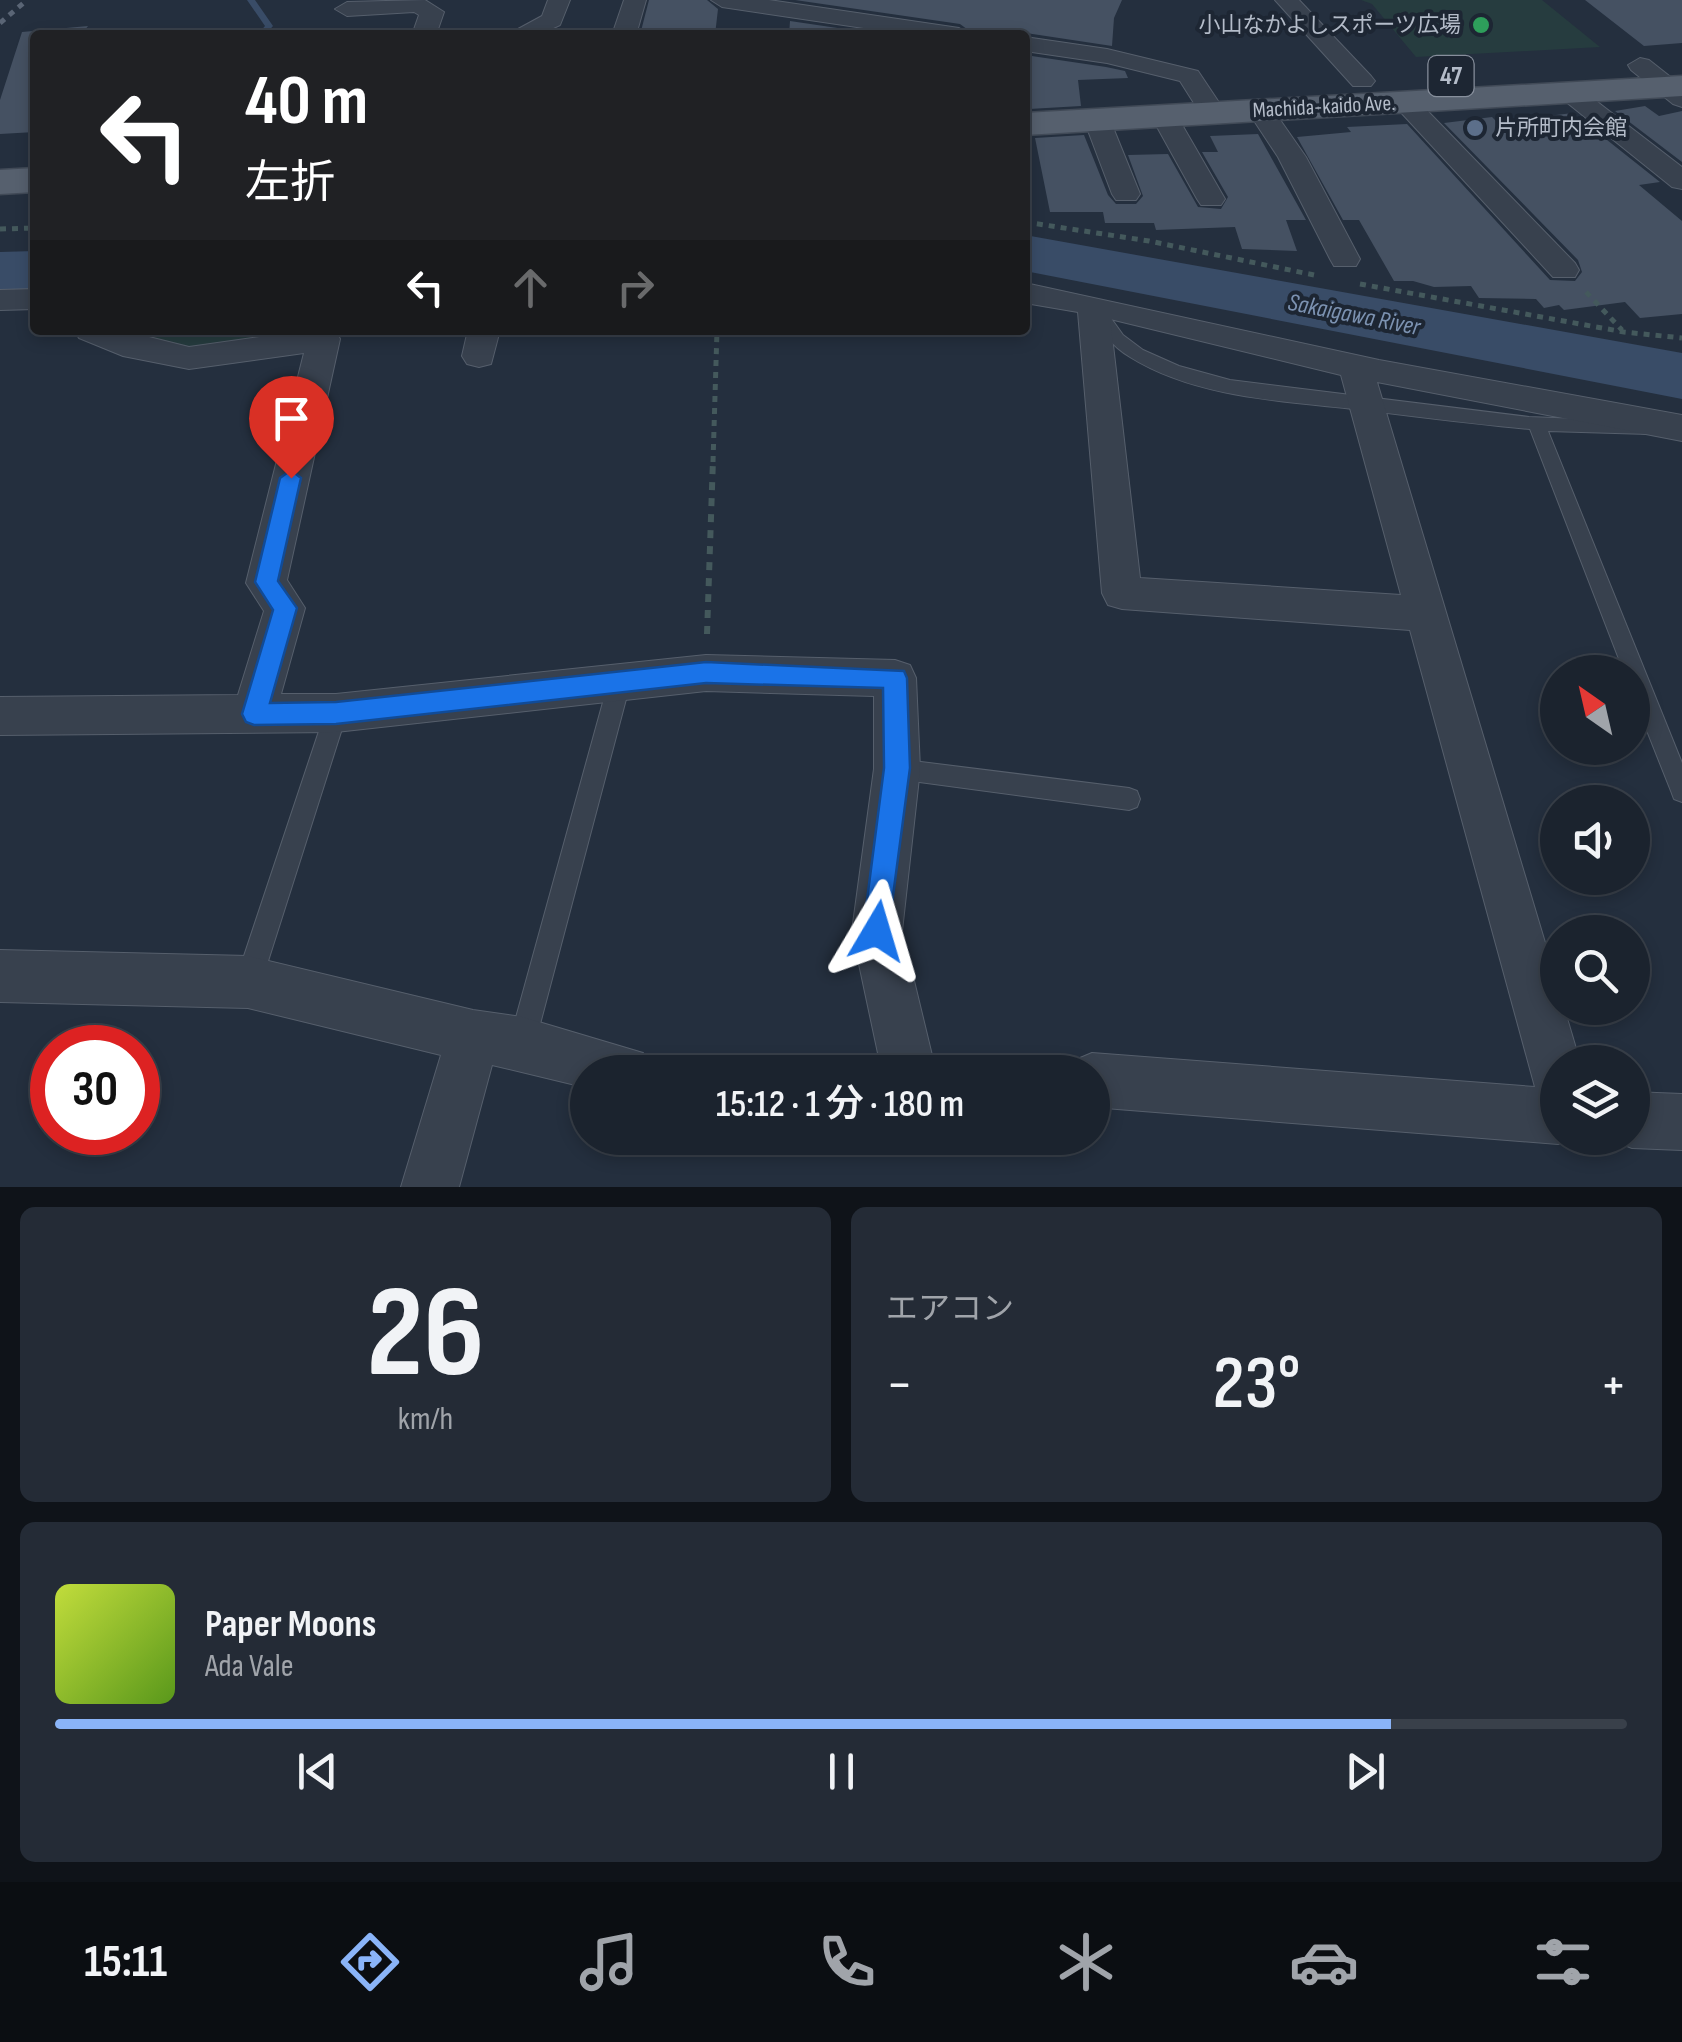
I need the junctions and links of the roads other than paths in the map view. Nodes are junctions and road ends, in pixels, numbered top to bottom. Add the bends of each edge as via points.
1 (559, 0) edge
2 (634, 0) edge
3 (722, 0) edge
4 (1286, 0) edge
5 (346, 4) edge
6 (836, 17) edge
7 (334, 30) edge
8 (426, 30) edge
9 (530, 30) edge
10 (625, 30) edge
11 (925, 30) edge
12 (1030, 45) edge
13 (1670, 80) edge
14 (1362, 81) junction
15 (1569, 92) junction
16 (1030, 100) edge
17 (1206, 101) junction
18 (1405, 102) junction
19 (1260, 110) junction
20 (1164, 116) junction
21 (1096, 120) junction
22 (1030, 124) edge
23 (30, 154) edge
24 (0, 156) edge
25 (30, 180) edge
26 (1682, 181) edge
27 (0, 182) edge
28 (1126, 194) dead end
29 (1211, 199) dead end
30 (1345, 260) dead end
31 (1564, 270) road end
32 (1030, 294) edge
33 (30, 299) edge
34 (0, 300) edge
35 (1093, 305) junction
36 (102, 335) edge
37 (271, 339) edge
38 (1355, 364) junction
39 (1365, 404) junction
40 (1537, 426) junction
41 (1682, 428) edge
42 (1426, 614) junction
43 (619, 684) junction
44 (336, 713) junction
45 (254, 714) junction
46 (0, 716) edge
47 (897, 768) junction
48 (1682, 791) edge
49 (1129, 800) dead end
50 (0, 976) edge
51 (248, 982) junction
52 (497, 1040) junction
53 (1549, 1045) edge
54 (905, 1055) edge
55 (570, 1058) edge
56 (1110, 1081) edge
57 (1540, 1115) edge
58 (1650, 1121) edge
59 (1682, 1122) edge
60 (430, 1187) edge

1 - 9 street via 552,20
2 - 10 street
3 - 6 street
4 - 14 street
5 - 7 street
5 - 8 street via 417,5 432,12
6 - 11 street
12 - 17 street via 1182,74
13 - 14 main road, Machida-kaido Ave. / 47
13 - 15 main road, Machida-kaido Ave. / 47
14 - 17 main road, Machida-kaido Ave. / 47
15 - 18 main road, Machida-kaido Ave. / 47
15 - 26 street
16 - 17 main road, Machida-kaido Ave. / 47
17 - 19 main road, Machida-kaido Ave. / 47
17 - 20 main road, Machida-kaido Ave. / 47
18 - 19 main road, Machida-kaido Ave. / 47
18 - 31 street
19 - 30 street
20 - 21 main road, Machida-kaido Ave. / 47
20 - 29 street
21 - 22 main road, Machida-kaido Ave. / 47
21 - 28 street
23 - 24 main road
25 - 27 main road
32 - 35 street
33 - 34 street
35 - 38 street
35 - 39 lane via 1116,340 1168,368 1264,393
35 - 42 street via 1122,593
36 - 37 street via 189,358
37 - 45 street via 324,339 266,582 285,608
38 - 39 street
38 - 41 street
39 - 40 lane
39 - 42 street
40 - 41 lane
40 - 48 lane
42 - 53 street
43 - 44 street
43 - 47 street via 706,672 895,678
43 - 52 lane
44 - 45 street
44 - 51 lane
45 - 46 street
47 - 49 lane
47 - 54 street via 877,931
50 - 51 street
51 - 52 street
52 - 55 street
52 - 60 street
56 - 57 street
58 - 59 street

